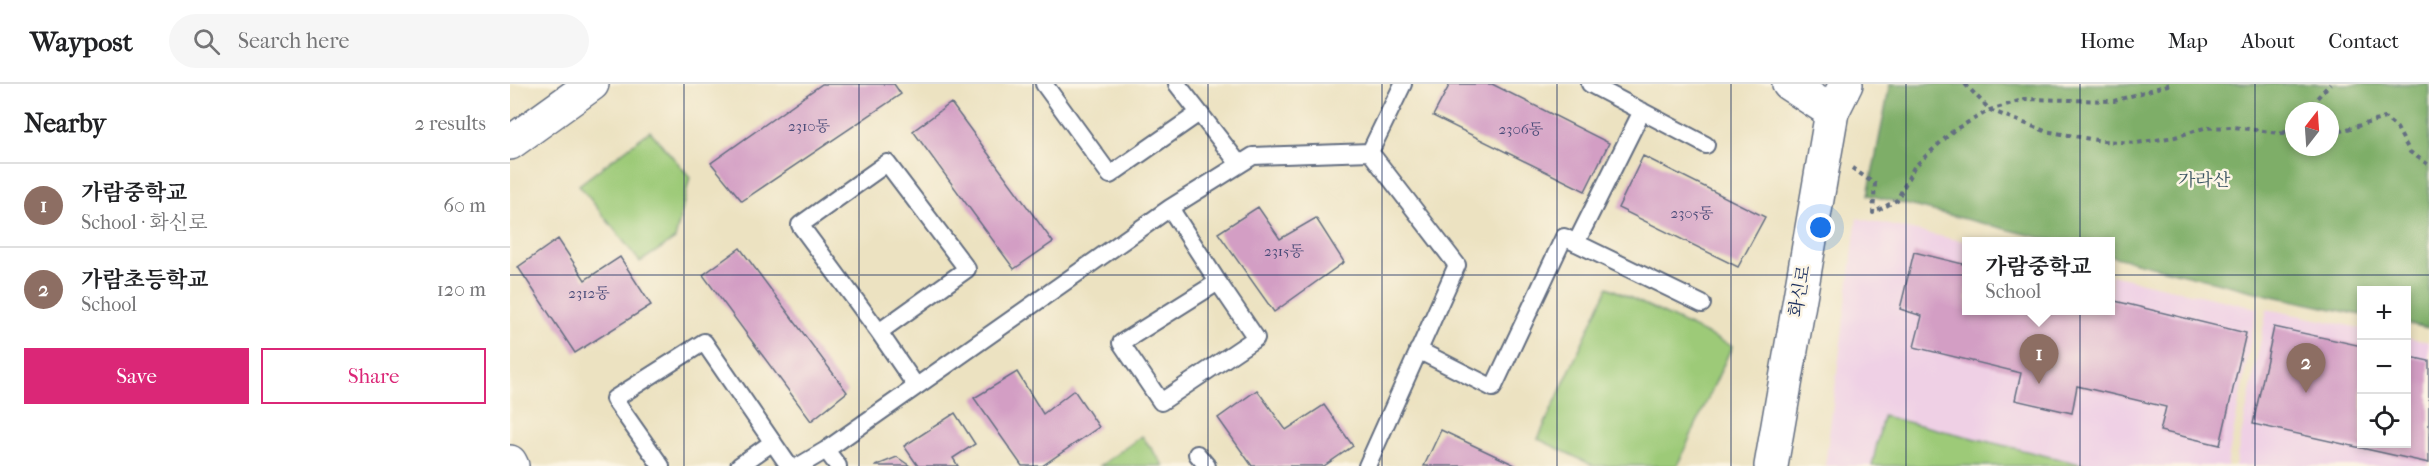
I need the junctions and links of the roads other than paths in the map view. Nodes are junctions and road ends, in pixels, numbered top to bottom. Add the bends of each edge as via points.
1 (592, 84) edge
2 (1044, 84) edge
3 (1177, 84) edge
4 (1403, 84) edge
5 (1590, 84) edge
6 (1789, 84) edge
7 (1839, 98) edge
8 (1642, 111) junction
9 (1199, 113) junction
10 (510, 143) edge
11 (1706, 145) dead end
12 (1370, 152) junction
13 (1239, 164) junction
14 (1170, 208) junction
15 (1576, 243) junction
16 (1218, 282) junction
17 (1702, 304) dead end
18 (879, 332) junction
19 (1418, 350) junction
20 (916, 386) junction
21 (773, 442) junction
22 (826, 450) junction
23 (661, 466) edge
24 (739, 466) edge
25 (789, 466) edge
26 (799, 466) edge
27 (838, 466) edge
28 (1367, 466) edge
29 (1771, 466) edge

1 - 10 main road
2 - 9 lane via 1110,175
3 - 9 lane
4 - 12 lane
5 - 8 lane
6 - 7 main road
7 - 29 main road, 화신로
8 - 11 lane
8 - 15 lane
9 - 13 lane
12 - 13 lane via 1253,156
12 - 19 lane via 1456,265
13 - 14 lane
14 - 16 lane
14 - 20 lane
15 - 17 lane
15 - 19 lane via 1564,237 1493,388
16 - 16 lane via 1121,343 1161,402 1256,338
18 - 18 lane via 800,225 887,163 967,269
18 - 20 lane
19 - 28 lane
20 - 22 lane
21 - 23 lane via 704,342 614,399
21 - 24 lane
21 - 25 lane
22 - 26 lane
22 - 27 lane

